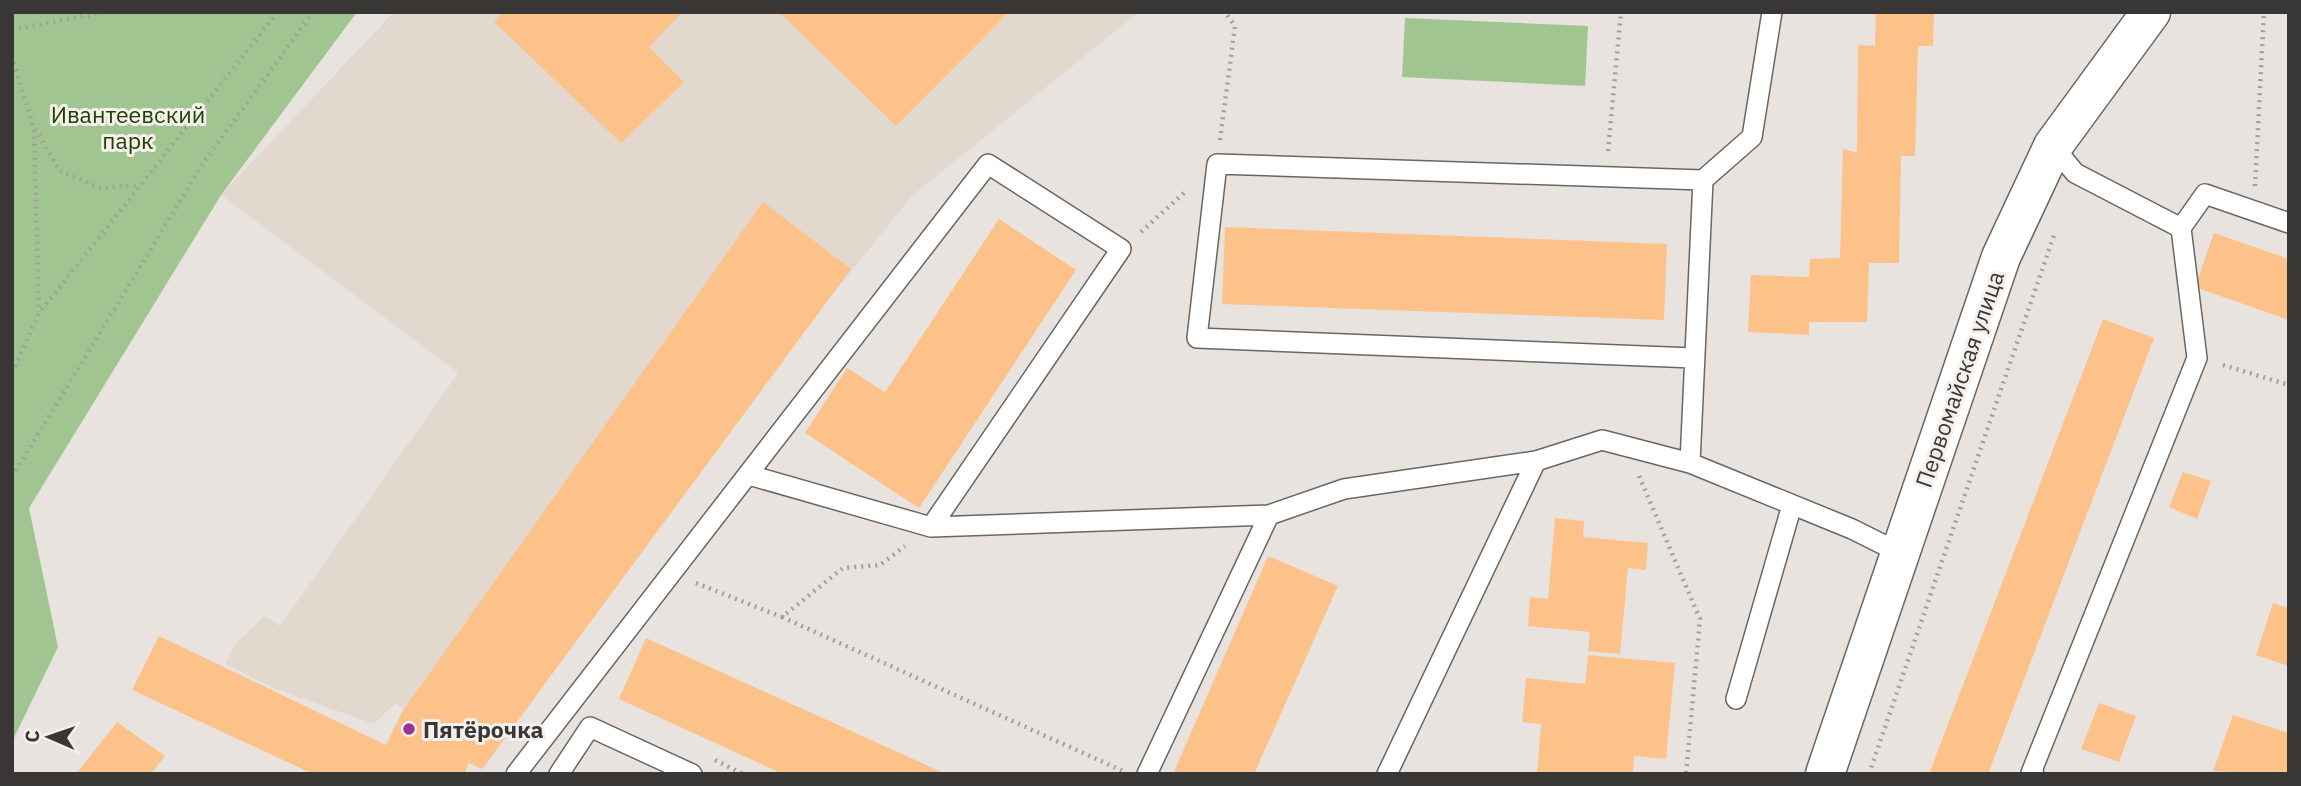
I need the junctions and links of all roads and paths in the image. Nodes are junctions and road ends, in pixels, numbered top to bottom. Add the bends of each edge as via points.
1 (105, 12) edge
2 (278, 12) edge
3 (313, 12) edge
4 (1225, 12) edge
5 (1621, 12) edge
6 (1772, 12) edge
7 (2151, 12) edge
8 (2264, 12) edge
9 (12, 30) edge
10 (12, 56) edge
11 (34, 128) junction
12 (2053, 146) junction
13 (1217, 164) junction
14 (1610, 178) junction
15 (1703, 180) junction
16 (141, 185) junction
17 (2253, 212) junction
18 (2289, 223) edge
19 (2057, 226) dead end
20 (2181, 228) junction
21 (1121, 250) junction
22 (39, 313) junction
23 (1694, 358) junction
24 (2197, 358) junction
25 (12, 373) edge
26 (2289, 385) edge
27 (1627, 447) junction
28 (1536, 461) junction
29 (1690, 463) junction
30 (748, 475) junction
31 (12, 477) edge
32 (1792, 505) junction
33 (1269, 515) junction
34 (931, 527) junction
35 (1900, 553) junction
36 (694, 583) dead end
37 (782, 617) junction
38 (1736, 699) dead end
39 (516, 774) edge
40 (559, 774) edge
41 (692, 774) edge
42 (1130, 774) edge
43 (1147, 774) edge
44 (1387, 774) edge
45 (1686, 774) edge
46 (1825, 774) edge
47 (1869, 774) edge
48 (2034, 774) edge

1 - 9 path
2 - 16 path
3 - 31 path via 204,162
4 - 13 path via 1235,26
5 - 14 path via 1607,136
6 - 15 lane via 1752,137
7 - 12 main road, Первомайская улица
8 - 17 path
10 - 11 path
11 - 16 path via 60,172 100,188
11 - 22 path
12 - 20 lane via 2075,173
12 - 35 main road, Первомайская улица via 2001,257
13 - 14 lane
13 - 21 path
13 - 23 lane via 1197,338
14 - 15 lane
15 - 23 lane
16 - 22 path
17 - 18 lane
17 - 20 lane via 2205,194
19 - 47 path
20 - 24 lane
21 - 30 lane via 988,164
21 - 34 lane
22 - 25 path
23 - 29 lane
24 - 26 path
24 - 48 lane
27 - 28 lane via 1602,440
27 - 29 lane
27 - 45 path via 1700,619
28 - 33 lane via 1344,489
28 - 44 lane
29 - 32 lane
30 - 34 lane
30 - 39 lane
32 - 35 lane
32 - 38 lane
33 - 34 lane
33 - 43 lane
34 - 37 path via 880,565 843,568
35 - 46 main road, Первомайская улица
36 - 37 path
37 - 42 path
40 - 41 lane via 590,727

